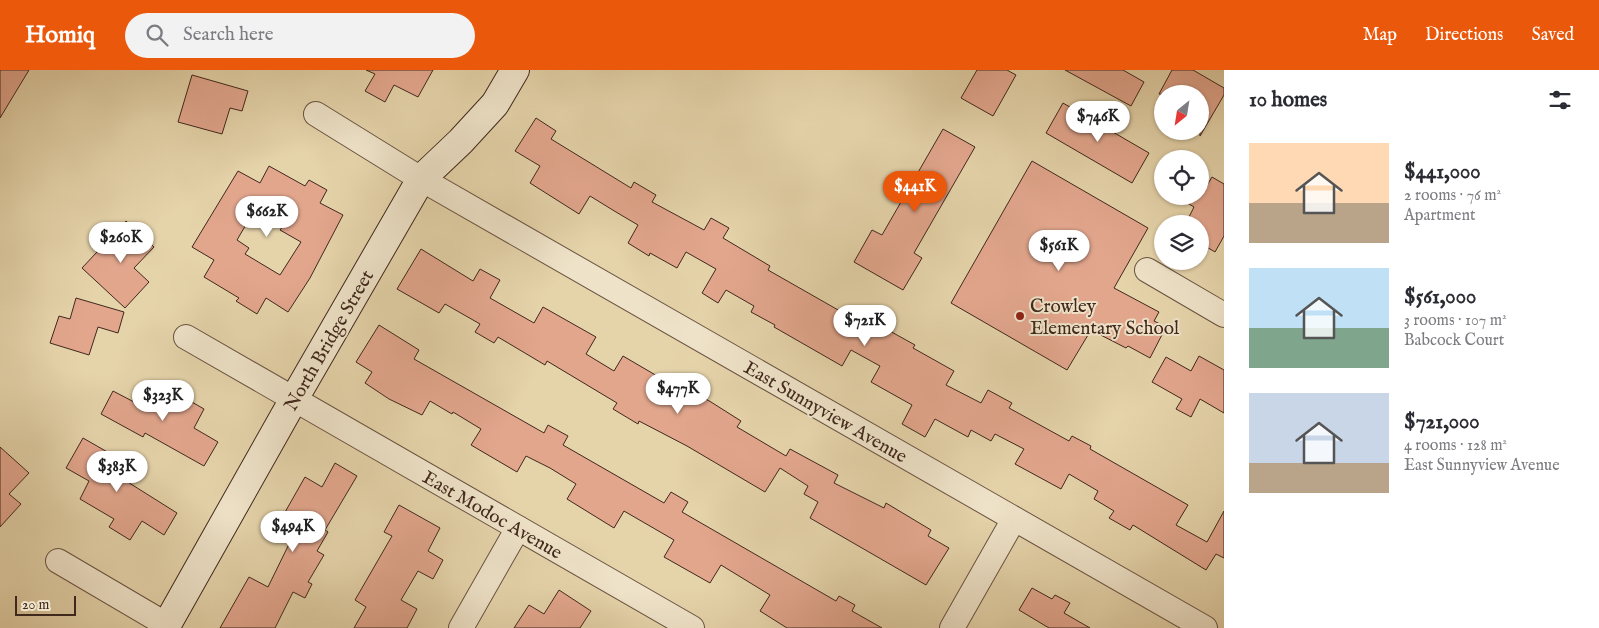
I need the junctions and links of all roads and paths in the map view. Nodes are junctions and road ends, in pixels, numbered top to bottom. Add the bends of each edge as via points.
1 (515, 70) edge
2 (316, 114) dead end
3 (422, 178) junction
4 (1147, 270) dead end
5 (1224, 315) edge
6 (186, 337) dead end
7 (294, 399) junction
8 (1014, 519) junction
9 (518, 528) junction
10 (58, 562) dead end
11 (166, 626) edge
12 (461, 628) edge
13 (692, 628) edge
14 (952, 628) edge
15 (1205, 628) edge

1 - 3 street, North Bridge Street via 495,104
2 - 3 street, East Sunnyview Avenue
3 - 7 street, North Bridge Street
3 - 8 street, East Sunnyview Avenue
4 - 5 street
6 - 7 street, East Modoc Avenue
7 - 9 street, East Modoc Avenue
7 - 11 street, North Bridge Street
8 - 14 street
8 - 15 street, East Sunnyview Avenue
9 - 12 street
9 - 13 street, East Modoc Avenue
10 - 11 street

